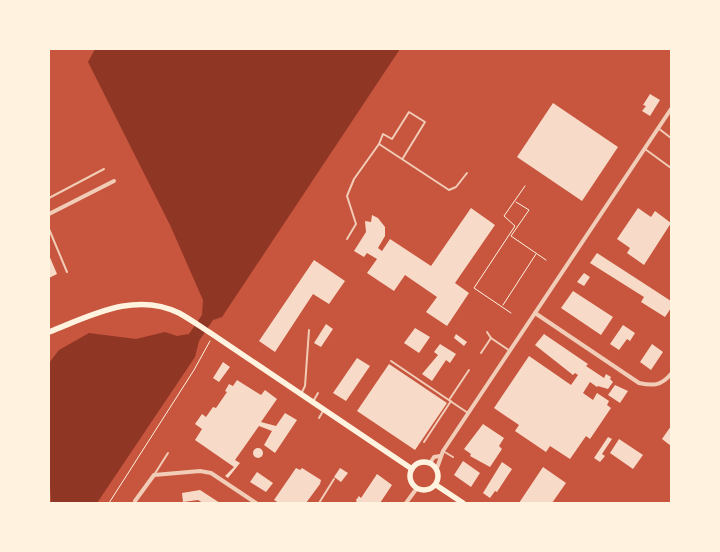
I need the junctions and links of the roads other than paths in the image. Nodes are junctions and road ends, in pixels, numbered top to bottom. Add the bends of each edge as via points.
1 (671, 109) edge
2 (658, 128) junction
3 (671, 138) edge
4 (379, 144) junction
5 (645, 149) junction
6 (402, 158) junction
7 (671, 168) edge
8 (104, 169) dead end
9 (467, 173) dead end
10 (114, 181) dead end
11 (49, 198) edge
12 (49, 214) edge
13 (49, 229) edge
14 (347, 238) dead end
15 (67, 272) dead end
16 (535, 313) junction
17 (309, 330) dead end
18 (49, 332) edge
19 (487, 332) dead end
20 (490, 338) junction
21 (510, 351) junction
22 (482, 352) dead end
23 (391, 361) dead end
24 (469, 370) dead end
25 (671, 374) edge
26 (318, 393) dead end
27 (301, 394) junction
28 (450, 400) junction
29 (313, 402) junction
30 (324, 410) junction
31 (468, 413) junction
32 (319, 418) dead end
33 (424, 442) dead end
34 (443, 451) junction
35 (168, 453) dead end
36 (440, 456) junction
37 (453, 457) dead end
38 (430, 463) junction
39 (437, 468) junction
40 (412, 469) junction
41 (154, 475) junction
42 (334, 479) dead end
43 (436, 485) junction
44 (416, 488) junction
45 (135, 501) dead end
46 (256, 503) edge
47 (319, 503) edge
48 (406, 503) edge
49 (463, 503) edge

1 - 2 street
2 - 3 lane
2 - 5 street
4 - 6 lane
4 - 6 lane via 383,134 392,140 410,112 425,122
4 - 14 lane via 354,179 347,196 356,224
5 - 7 lane
5 - 16 street
6 - 9 lane via 449,190
8 - 11 lane
10 - 12 street
13 - 15 lane
16 - 21 street
16 - 25 street via 638,383 651,386 663,383
17 - 27 lane via 305,386
18 - 27 main road via 110,308 135,304 166,308 192,321
19 - 20 lane
20 - 21 lane
20 - 22 lane
21 - 31 street
23 - 28 lane
24 - 28 lane
26 - 29 lane
27 - 29 main road
28 - 31 lane
28 - 33 lane
29 - 30 main road
30 - 32 lane
30 - 40 main road
31 - 34 street
34 - 36 street
34 - 37 lane
35 - 41 lane
36 - 38 street via 434,457
36 - 39 street
38 - 39 main road
38 - 40 main road via 418,463
39 - 43 main road via 439,477
40 - 44 main road via 410,477
41 - 45 street
41 - 46 street via 211,473
42 - 47 lane
43 - 44 main road via 425,491
43 - 49 main road
44 - 48 street

